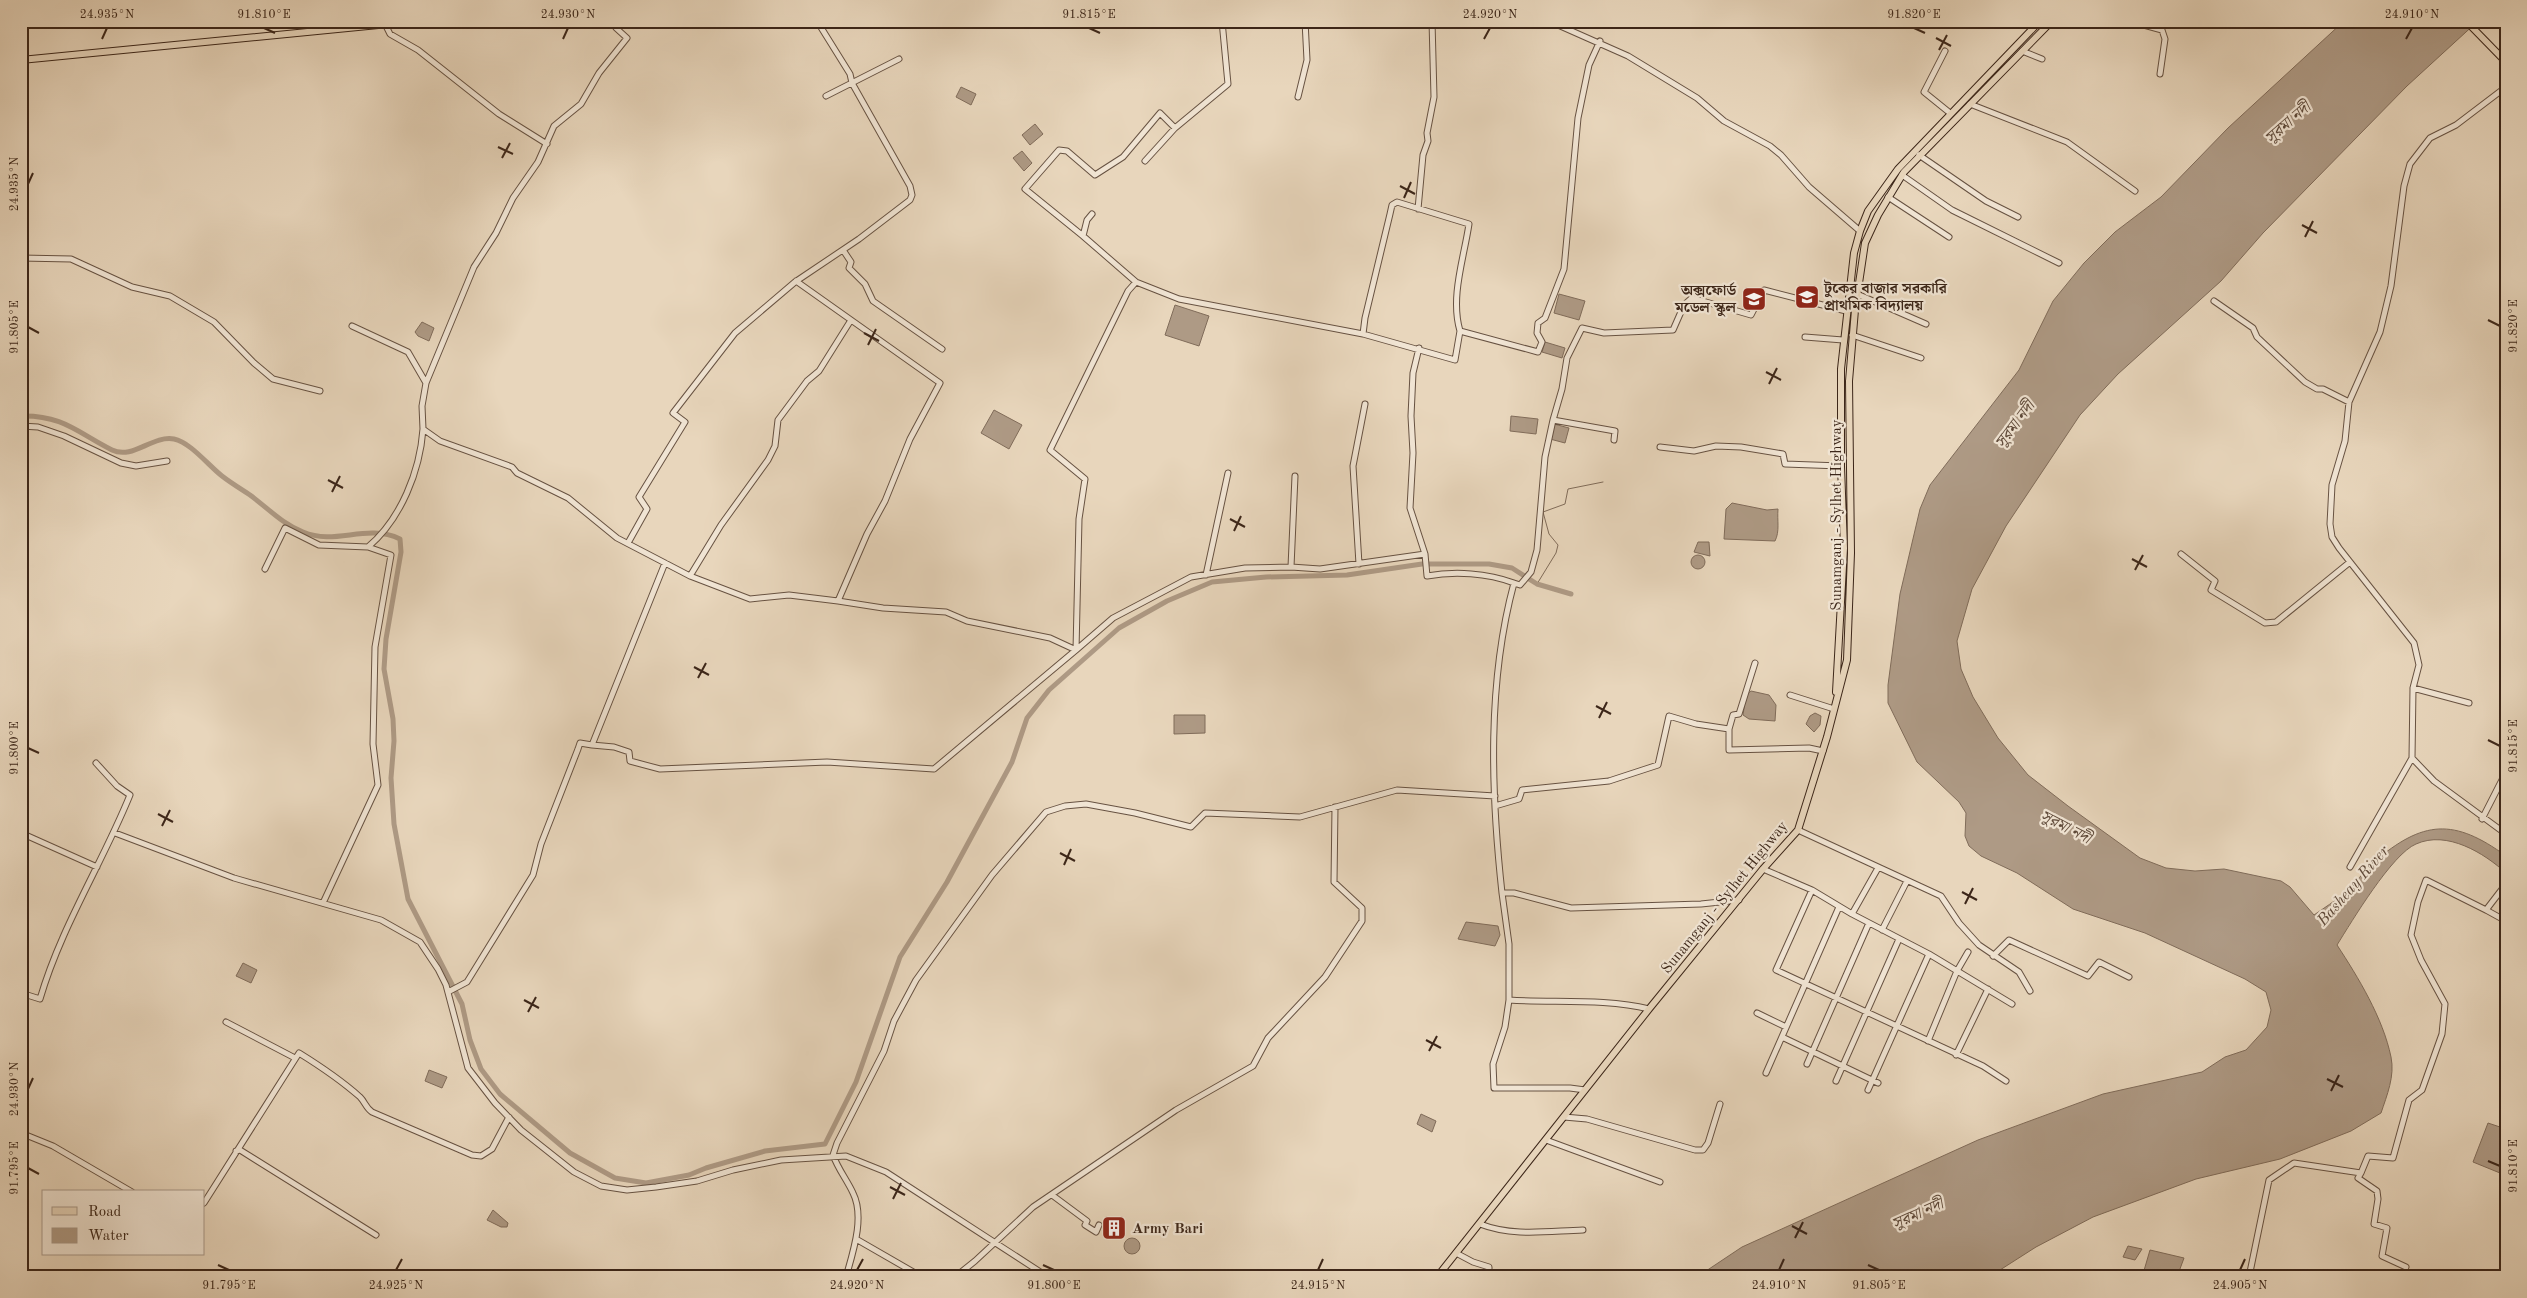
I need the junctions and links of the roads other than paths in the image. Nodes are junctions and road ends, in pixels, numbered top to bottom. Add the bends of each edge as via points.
1 (419, 21) edge
2 (621, 21) edge
3 (817, 21) edge
4 (1222, 21) edge
5 (1305, 21) edge
6 (1432, 21) edge
7 (1549, 21) edge
8 (2040, 21) edge
9 (2052, 21) edge
10 (2129, 21) edge
11 (2466, 21) edge
12 (385, 24) junction
13 (1600, 42) junction
14 (1945, 51) dead end
15 (2022, 51) junction
16 (899, 59) dead end
17 (2042, 59) dead end
18 (21, 60) edge
19 (2506, 62) edge
20 (2160, 74) dead end
21 (852, 83) junction
22 (2506, 87) edge
23 (826, 96) dead end
24 (1298, 97) dead end
25 (1970, 104) junction
26 (1950, 113) junction
27 (1175, 128) junction
28 (547, 144) junction
29 (1919, 155) junction
30 (1145, 161) dead end
31 (1902, 176) junction
32 (2135, 191) dead end
33 (1888, 197) junction
34 (1418, 208) junction
35 (1092, 214) dead end
36 (2018, 217) dead end
37 (1860, 231) junction
38 (1083, 236) junction
39 (1949, 237) dead end
40 (843, 250) junction
41 (21, 258) edge
42 (2059, 263) dead end
43 (796, 281) junction
44 (1136, 282) junction
45 (1857, 294) junction
46 (2214, 301) dead end
47 (1846, 311) junction
48 (850, 320) junction
49 (1926, 324) dead end
50 (352, 326) dead end
51 (1460, 331) junction
52 (1363, 334) junction
53 (1852, 335) junction
54 (1805, 337) dead end
55 (1843, 340) junction
56 (1419, 348) junction
57 (942, 350) dead end
58 (1921, 358) dead end
59 (426, 383) junction
60 (320, 391) dead end
61 (2349, 402) junction
62 (1365, 404) dead end
63 (1553, 420) junction
64 (21, 426) edge
65 (423, 429) junction
66 (1614, 440) dead end
67 (1660, 447) dead end
68 (167, 462) dead end
69 (1841, 466) junction
70 (1228, 474) dead end
71 (1295, 476) dead end
72 (628, 543) junction
73 (368, 548) junction
74 (2181, 554) dead end
75 (1424, 556) junction
76 (2350, 562) junction
77 (666, 563) junction
78 (1359, 564) junction
79 (1291, 567) junction
80 (265, 569) dead end
81 (1206, 575) junction
82 (690, 576) junction
83 (1514, 583) junction
84 (838, 601) junction
85 (1076, 650) junction
86 (1755, 663) dead end
87 (2413, 688) junction
88 (1790, 696) dead end
89 (2468, 703) dead end
90 (1834, 709) junction
91 (1728, 729) junction
92 (592, 745) junction
93 (1823, 752) junction
94 (2412, 758) junction
95 (96, 763) dead end
96 (2506, 772) edge
97 (1495, 796) junction
98 (1335, 806) junction
99 (1495, 806) junction
100 (2482, 818) junction
101 (1798, 830) junction
102 (21, 833) edge
103 (115, 833) junction
104 (2506, 834) edge
105 (97, 867) junction
106 (2350, 867) dead end
107 (1878, 868) junction
108 (1763, 869) junction
109 (1907, 881) junction
110 (2505, 886) edge
111 (1812, 890) junction
112 (1502, 893) junction
113 (1739, 900) junction
114 (323, 903) junction
115 (1839, 907) junction
116 (2486, 910) junction
117 (1852, 914) junction
118 (2506, 921) edge
119 (1869, 923) junction
120 (1882, 930) junction
121 (1899, 939) junction
122 (1968, 952) dead end
123 (1929, 954) junction
124 (1993, 956) junction
125 (1957, 971) junction
126 (2129, 977) dead end
127 (1806, 983) junction
128 (1988, 989) junction
129 (2030, 991) dead end
130 (448, 992) junction
131 (21, 993) edge
132 (1837, 997) junction
133 (1509, 1000) junction
134 (2012, 1004) dead end
135 (1649, 1009) junction
136 (1866, 1011) junction
137 (1756, 1013) dead end
138 (226, 1022) dead end
139 (1897, 1026) junction
140 (1786, 1027) junction
141 (1782, 1037) junction
142 (1928, 1041) junction
143 (1813, 1051) junction
144 (1956, 1056) junction
145 (295, 1058) junction
146 (1808, 1064) dead end
147 (1843, 1066) junction
148 (1766, 1073) dead end
149 (1836, 1081) dead end
150 (2006, 1081) dead end
151 (1875, 1082) junction
152 (1585, 1090) junction
153 (1868, 1090) dead end
154 (1720, 1104) dead end
155 (1564, 1117) junction
156 (509, 1118) junction
157 (21, 1133) edge
158 (1546, 1140) junction
159 (236, 1151) junction
160 (833, 1155) junction
161 (2361, 1173) junction
162 (1660, 1182) dead end
163 (129, 1190) edge
164 (1052, 1195) junction
165 (205, 1201) edge
166 (1480, 1224) junction
167 (1099, 1225) dead end
168 (1583, 1230) dead end
169 (376, 1235) dead end
170 (856, 1239) junction
171 (995, 1241) junction
172 (1456, 1253) junction
173 (846, 1277) edge
174 (922, 1277) edge
175 (955, 1277) edge
176 (1048, 1277) edge
177 (1437, 1277) edge
178 (1489, 1277) edge
179 (2249, 1277) edge
180 (2402, 1277) edge

1 - 12 main road
2 - 28 street via 616,28 626,38 599,73 581,104 554,126
3 - 21 street via 850,74
4 - 27 street via 1228,84
5 - 24 street via 1307,60
6 - 34 street via 1434,97 1426,133 1428,140 1423,156
7 - 13 street
8 - 26 main road, Sunamganj - Sylhet Highway
9 - 15 main road, Sunamganj - Sylhet Highway
10 - 20 street via 2162,30 2165,39
11 - 19 main road
12 - 18 main road
12 - 28 street via 390,34 418,50 499,114
13 - 37 street via 1681,88 1724,121 1770,146 1787,160 1809,187
13 - 51 street via 1589,65 1578,118 1564,269 1545,318 1538,323 1542,342 1540,351
14 - 26 street via 1924,92
15 - 17 street
15 - 25 main road, Sunamganj - Sylhet Highway
16 - 21 street
21 - 23 street
21 - 40 street via 912,195
22 - 61 street via 2456,125 2430,138 2410,164 2404,186 2391,286 2380,332
25 - 29 main road, Sunamganj - Sylhet Highway
25 - 32 street via 2067,142
26 - 37 main road, Sunamganj - Sylhet Highway via 1898,169 1868,211
27 - 30 street
27 - 38 street via 1160,113 1123,157 1095,175 1067,151 1059,150 1025,189
28 - 59 street via 474,266
29 - 31 main road, Sunamganj - Sylhet Highway
29 - 36 street via 1986,201
31 - 33 main road, Sunamganj - Sylhet Highway
31 - 42 street via 1952,210
33 - 39 street
33 - 45 main road, Sunamganj - Sylhet Highway via 1865,244
34 - 51 street via 1469,224 1458,292
34 - 52 street via 1397,202 1392,205 1364,318
35 - 38 street
37 - 47 main road, Sunamganj - Sylhet Highway
38 - 44 street
40 - 43 street
40 - 57 street via 851,262 849,268 865,284 873,301
41 - 60 street via 71,259 132,287 170,296 214,322 273,379
43 - 48 street
43 - 72 street via 735,333 678,405 673,413 684,422 639,498 647,509
44 - 52 street via 1179,299
44 - 85 street via 1128,291 1050,450 1084,479 1078,548
45 - 49 street
45 - 53 main road, Sunamganj - Sylhet Highway
46 - 61 street via 2253,328 2257,337 2305,382
47 - 55 main road, Sunamganj - Sylhet Highway
47 - 63 street via 1764,290 1751,315 1692,298 1684,305 1673,330 1604,333 1582,328 1567,358
48 - 82 street via 819,371 807,381 778,420 775,446 768,460 721,525
48 - 84 street via 940,383 910,439
50 - 59 street via 408,352
51 - 56 street via 1455,360
52 - 56 street
53 - 58 street
53 - 90 main road, Sunamganj - Sylhet Highway via 1848,421 1851,553 1847,660
54 - 55 street
55 - 69 main road, Sunamganj - Sylhet Highway
56 - 75 street via 1413,373 1410,508
59 - 65 street
61 - 76 street via 2345,441 2332,485 2330,524 2332,537
62 - 78 street via 1353,466
63 - 66 street via 1615,431
63 - 83 street via 1545,457 1537,550 1531,572 1520,585
64 - 68 street via 38,427 64,436 121,463 136,466
65 - 72 street via 440,441 512,467 568,498 616,538
65 - 73 street via 414,477 386,529
67 - 69 street via 1694,451 1716,446 1742,447 1783,454 1785,464
69 - 90 main road, Sunamganj - Sylhet Highway via 1844,548
70 - 81 street
71 - 79 street
72 - 77 street
73 - 80 street via 319,545 285,528
73 - 114 street via 391,555 375,647 373,744 378,786
74 - 76 street via 2216,581 2211,590 2264,623 2276,622
75 - 78 street
75 - 83 street via 1427,574 1492,576
76 - 87 street via 2414,643 2419,665
77 - 82 street
77 - 92 street
78 - 79 street via 1320,569
79 - 81 street via 1245,568
81 - 85 street via 1191,577 1113,618
82 - 84 street via 750,599 789,595
83 - 97 street via 1499,656
84 - 85 street via 946,612 967,621 1050,638
85 - 92 street via 934,770 827,762 660,769 630,761 629,752
86 - 91 street via 1739,714 1733,715
87 - 89 street
87 - 94 street
88 - 90 street
90 - 93 main road, Sunamganj - Sylhet Highway
91 - 93 street via 1729,750 1809,748
91 - 99 street via 1669,716 1658,765 1609,781 1522,790 1519,799
92 - 130 street via 580,743 541,844 533,875 462,986
93 - 101 main road, Sunamganj - Sylhet Highway
94 - 100 street via 2434,781
94 - 106 street
95 - 103 street via 130,795
96 - 100 street
97 - 98 street via 1397,790
97 - 99 street
98 - 160 street via 1300,818 1205,813 1191,827 1086,804 1046,812 992,875 916,980
98 - 164 street via 1334,882 1362,908 1362,921 1325,977 1268,1038 1253,1066 1176,1110
99 - 112 street
100 - 104 street
101 - 107 street
101 - 108 main road, Sunamganj - Sylhet Highway
102 - 105 street
103 - 105 street
103 - 114 street via 234,878
105 - 131 street via 66,928 40,999
107 - 109 street
107 - 117 street
108 - 111 street
108 - 113 main road, Sunamganj - Sylhet Highway
109 - 120 street
109 - 124 street via 1942,896 1958,923
110 - 116 street
111 - 115 street
111 - 127 street via 1776,970
112 - 113 street via 1514,893 1571,908
112 - 133 street via 1509,944
113 - 135 main road, Sunamganj - Sylhet Highway
114 - 130 street via 381,920 420,942 438,968
115 - 117 street
115 - 127 street
116 - 118 street
116 - 161 street via 2426,880 2411,936 2444,1004 2442,1034 2422,1090 2409,1100 2393,1158 2368,1156
117 - 119 street
119 - 120 street
119 - 132 street
120 - 121 street
121 - 123 street
121 - 136 street
122 - 125 street
123 - 125 street
123 - 139 street
124 - 126 street via 2010,940 2088,976 2099,962
124 - 129 street via 2019,972
125 - 128 street
125 - 142 street
127 - 132 street
127 - 140 street
128 - 134 street
128 - 144 street
130 - 156 street via 468,1068
132 - 136 street
132 - 143 street
133 - 135 street via 1606,1003
133 - 152 street via 1505,1027 1493,1064 1494,1088
135 - 152 main road, Sunamganj - Sylhet Highway
136 - 139 street
136 - 147 street
137 - 140 street
138 - 145 street
139 - 142 street
139 - 151 street
140 - 141 street
141 - 143 street
141 - 148 street
142 - 144 street
143 - 146 street
143 - 147 street
144 - 150 street via 1983,1066
145 - 156 street via 299,1053 324,1069 362,1098 367,1109 379,1116 472,1155 481,1156 492,1149
145 - 159 street
147 - 149 street
147 - 151 street
151 - 153 street
152 - 155 main road, Sunamganj - Sylhet Highway
154 - 155 street via 1703,1150 1587,1119
155 - 158 main road, Sunamganj - Sylhet Highway
156 - 160 street via 574,1172 601,1186 627,1190 697,1182 781,1160
157 - 163 street via 53,1146
158 - 162 street
158 - 166 main road, Sunamganj - Sylhet Highway
159 - 165 street
159 - 169 street via 240,1150 275,1170
160 - 170 street via 854,1195
160 - 171 street via 846,1156 886,1172
161 - 179 street via 2294,1162 2269,1180
161 - 180 street via 2360,1182 2377,1191 2374,1224 2387,1228 2382,1256 2406,1267
164 - 167 street via 1087,1221 1085,1225 1096,1232
164 - 171 street via 1033,1206
166 - 168 street via 1493,1230 1524,1233
166 - 172 main road, Sunamganj - Sylhet Highway
170 - 173 street
170 - 174 street
171 - 175 street
171 - 176 street
172 - 177 main road, Sunamganj - Sylhet Highway
172 - 178 street via 1489,1267

